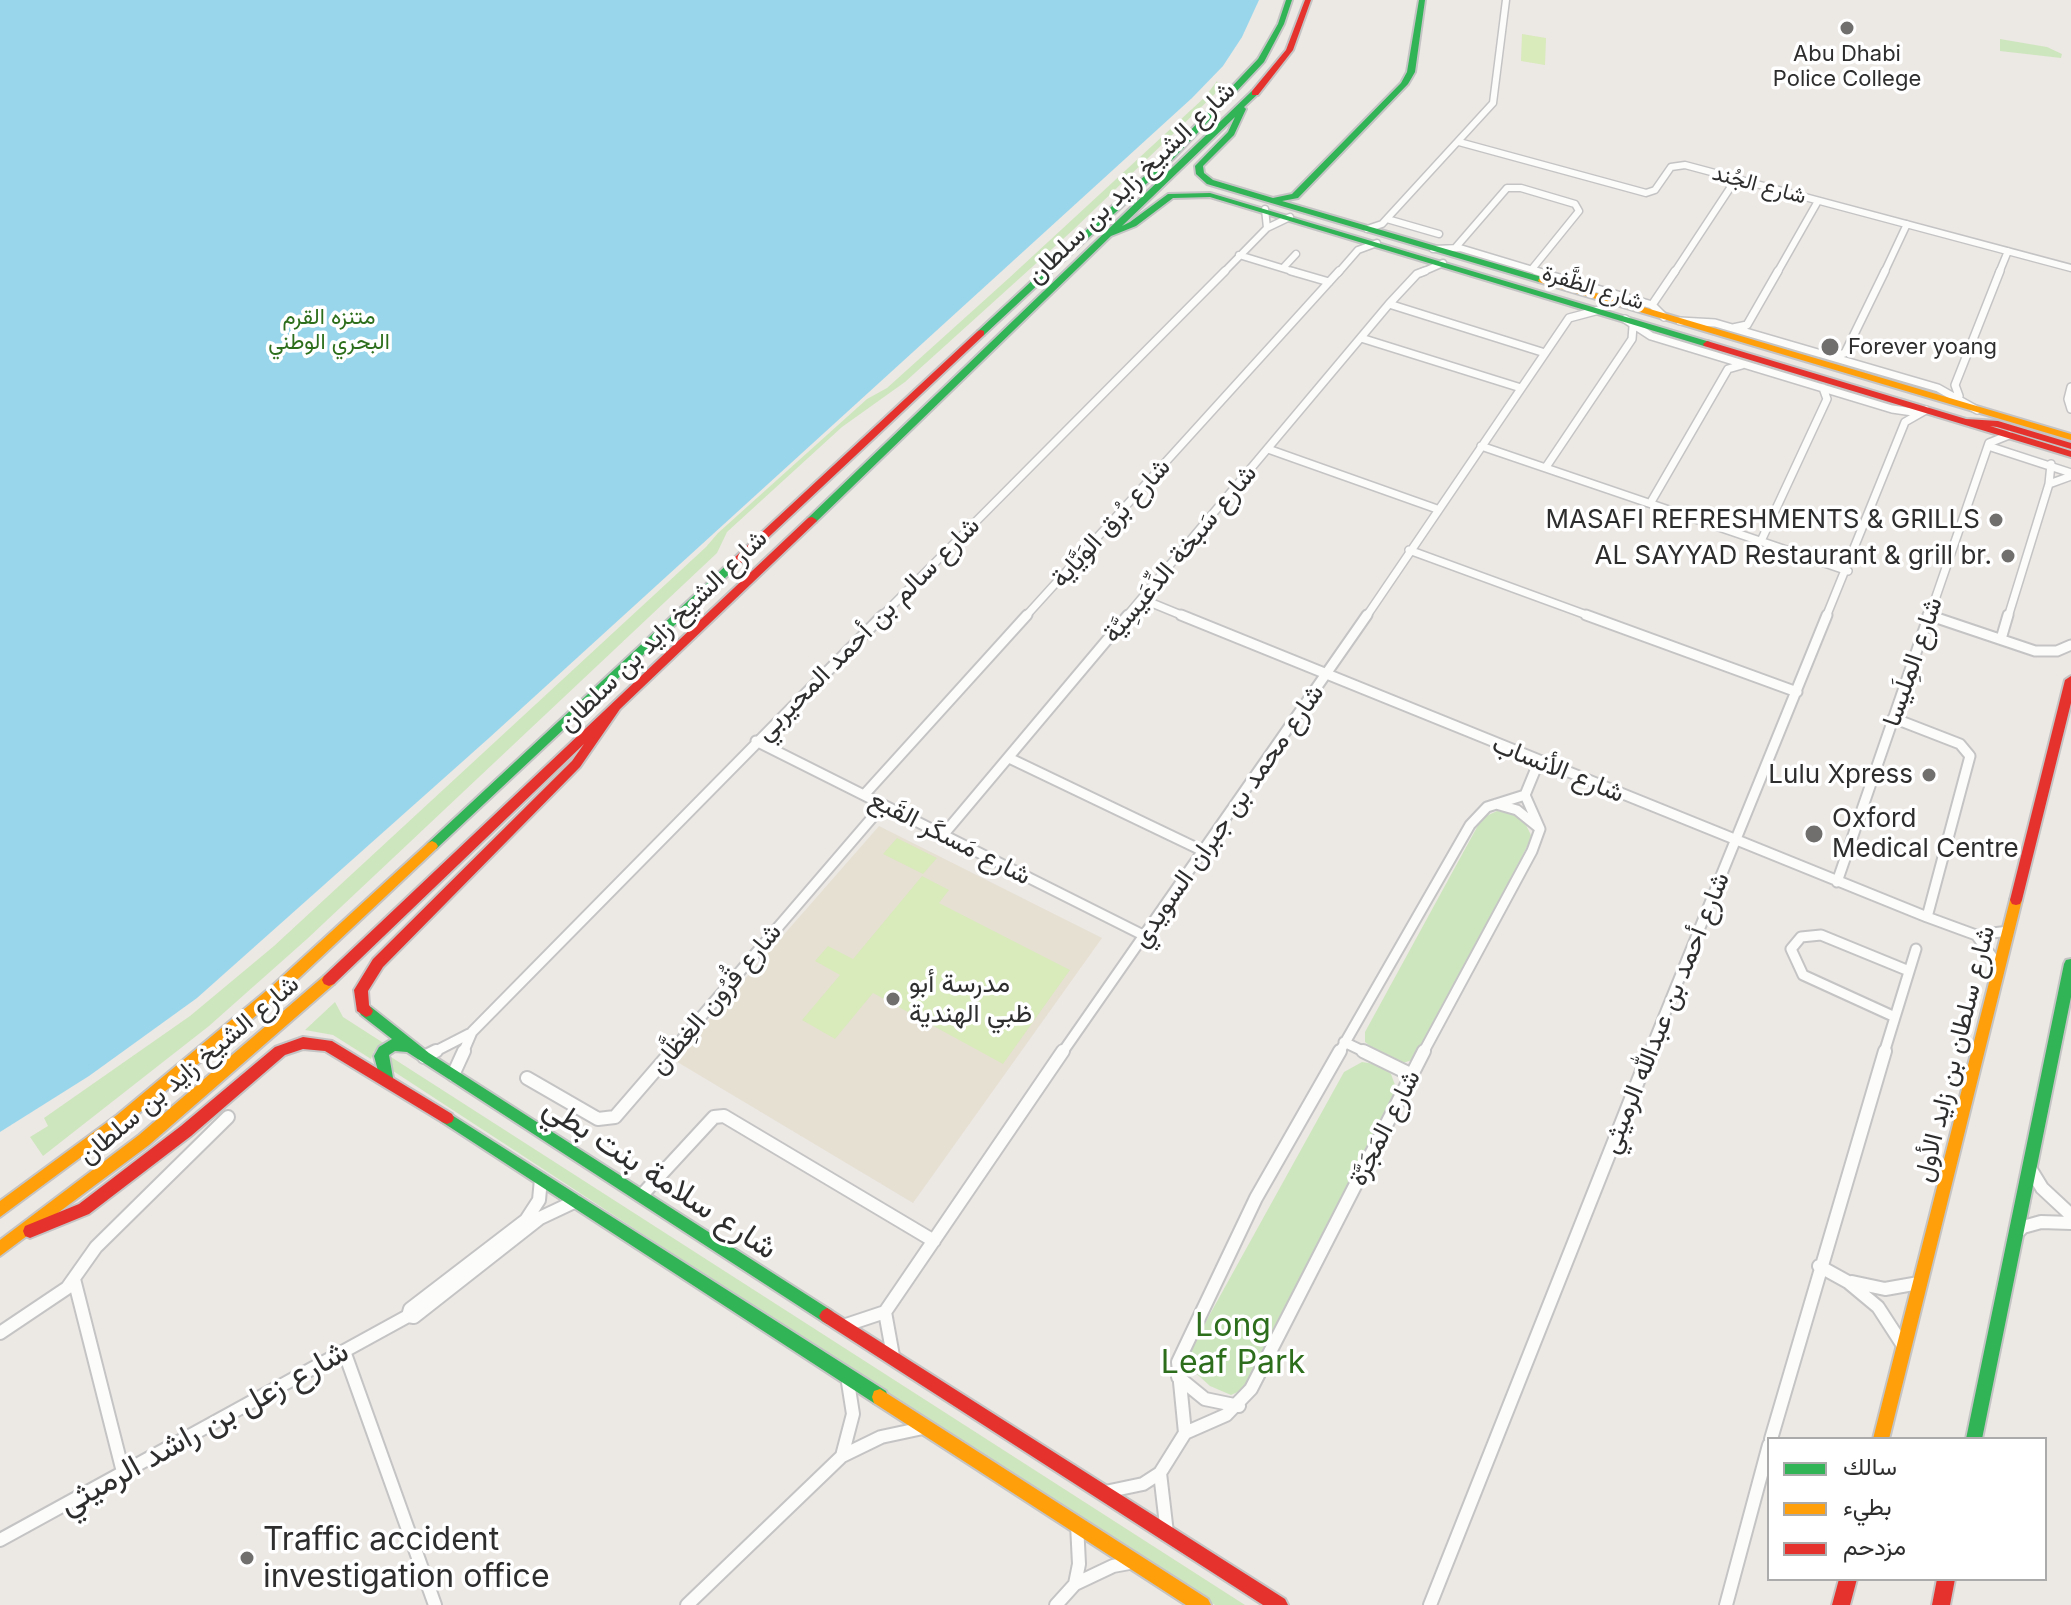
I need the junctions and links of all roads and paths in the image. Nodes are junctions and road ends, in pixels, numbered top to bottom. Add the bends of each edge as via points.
1 (1289, 0) edge
2 (1308, 0) edge
3 (1422, 0) edge
4 (1506, 0) edge
5 (1242, 109) junction
6 (1459, 142) junction
7 (1736, 179) junction
8 (1227, 194) junction
9 (1818, 201) junction
10 (1266, 205) junction
11 (1294, 207) junction
12 (1907, 224) junction
13 (1267, 228) junction
14 (1382, 230) junction
15 (1111, 234) junction
16 (1439, 234) dead end
17 (1351, 235) junction
18 (1456, 247) junction
19 (1433, 249) junction
20 (1358, 250) junction
21 (2008, 251) junction
22 (1296, 254) dead end
23 (1413, 254) junction
24 (1239, 255) junction
25 (1443, 263) junction
26 (1283, 268) junction
27 (2071, 268) edge
28 (1532, 269) junction
29 (1417, 274) junction
30 (1329, 282) junction
31 (1559, 299) junction
32 (1389, 304) junction
33 (1652, 305) junction
34 (1599, 310) junction
35 (1569, 318) junction
36 (1671, 319) junction
37 (1629, 322) junction
38 (1747, 325) junction
39 (1732, 328) junction
40 (1755, 335) junction
41 (1651, 336) junction
42 (1361, 338) junction
43 (1632, 339) junction
44 (1545, 353) junction
45 (1845, 353) junction
46 (1718, 356) junction
47 (1831, 357) junction
48 (1745, 364) junction
49 (1854, 364) junction
50 (1728, 369) junction
51 (1955, 385) junction
52 (1931, 386) junction
53 (2071, 387) edge
54 (1521, 388) junction
55 (1823, 388) junction
56 (1847, 395) junction
57 (1827, 399) junction
58 (1962, 399) junction
59 (1892, 409) junction
60 (2071, 409) edge
61 (1977, 410) junction
62 (1923, 411) junction
63 (1905, 422) junction
64 (1965, 422) junction
65 (1980, 426) junction
66 (2009, 435) junction
67 (2071, 437) edge
68 (1989, 444) junction
69 (1481, 446) junction
70 (2071, 446) edge
71 (1268, 449) junction
72 (2071, 454) edge
73 (2051, 464) junction
74 (1546, 467) junction
75 (2071, 474) edge
76 (2049, 484) junction
77 (1651, 502) junction
78 (1437, 509) junction
79 (1761, 541) junction
80 (1409, 550) junction
81 (1848, 571) junction
82 (1142, 599) junction
83 (1928, 615) junction
84 (2001, 639) junction
85 (2071, 645) edge
86 (1328, 675) junction
87 (2071, 680) edge
88 (1797, 692) junction
89 (620, 702) junction
90 (1893, 718) junction
91 (756, 741) junction
92 (1009, 758) junction
93 (1539, 761) junction
94 (864, 795) junction
95 (1525, 795) junction
96 (1495, 804) junction
97 (883, 805) junction
98 (1540, 829) junction
99 (943, 835) junction
100 (1736, 841) junction
101 (1201, 850) junction
102 (1837, 882) junction
103 (1927, 917) junction
104 (2009, 931) junction
105 (1143, 935) junction
106 (1976, 935) junction
107 (1916, 949) dead end
108 (2071, 964) edge
109 (1999, 966) junction
110 (1909, 971) junction
111 (1895, 1017) junction
112 (472, 1032) junction
113 (1344, 1042) junction
114 (408, 1046) junction
115 (424, 1057) junction
116 (453, 1075) junction
117 (1412, 1075) junction
118 (386, 1078) junction
119 (527, 1078) dead end
120 (228, 1117) dead end
121 (2027, 1165) junction
122 (541, 1179) junction
123 (641, 1196) junction
124 (577, 1201) junction
125 (0, 1210) edge
126 (2071, 1215) edge
127 (2071, 1223) edge
128 (23, 1233) junction
129 (2012, 1238) junction
130 (934, 1241) junction
131 (0, 1249) edge
132 (1819, 1266) junction
133 (74, 1279) junction
134 (1848, 1282) junction
135 (1919, 1283) junction
136 (885, 1312) junction
137 (408, 1316) junction
138 (843, 1326) junction
139 (0, 1333) edge
140 (1903, 1345) junction
141 (344, 1351) junction
142 (895, 1360) junction
143 (847, 1376) junction
144 (1178, 1377) junction
145 (1239, 1406) junction
146 (926, 1427) junction
147 (1185, 1433) junction
148 (1772, 1437) edge
149 (1881, 1437) edge
150 (1974, 1437) edge
151 (1767, 1452) edge
152 (842, 1456) junction
153 (123, 1472) junction
154 (1160, 1473) junction
155 (1102, 1492) junction
156 (1077, 1524) junction
157 (1167, 1534) junction
158 (0, 1540) edge
159 (1135, 1562) junction
160 (1946, 1581) edge
161 (1847, 1583) edge
162 (1075, 1584) junction
163 (1941, 1603) edge
164 (435, 1605) edge
165 (687, 1605) edge
166 (1056, 1605) edge
167 (1202, 1605) edge
168 (1279, 1605) edge
169 (1430, 1605) edge
170 (1726, 1605) edge
171 (1844, 1605) edge

1 - 125 main road, شارع الشيخ زايد بن سلطان via 1261,60 1171,156 277,990 122,1119
2 - 5 main road, شارع الشيخ زايد بن سلطان via 1289,50
3 - 11 main road via 1407,80
4 - 6 street via 1494,100
5 - 8 main road, شارع الظَّفرة via 1231,133 1198,169
5 - 15 main road, شارع الشيخ زايد بن سلطان
6 - 7 street, شارع الجُند via 1643,193 1654,191 1678,164
6 - 14 street
7 - 9 street, شارع الجُند
7 - 33 street
8 - 10 main road, شارع الظَّفرة
8 - 15 main road, شارع الظَّفرة via 1171,196
9 - 12 street, شارع الجُند
9 - 38 street
10 - 11 main road
10 - 11 main road, شارع الظَّفرة
10 - 13 street
11 - 13 street, شارع سالم بن أحمد المحيربي
11 - 14 main road, شارع الظَّفرة
11 - 17 main road, شارع الظَّفرة
12 - 21 street, شارع الجُند
12 - 45 street
13 - 24 street, شارع سالم بن أحمد المحيربي
14 - 16 street, شارع الظَّفرة
14 - 17 main road, شارع الظَّفرة
14 - 19 main road, شارع الظَّفرة
14 - 20 street, شارع بُرق الوَيَّاية
14 - 23 main road, شارع الظَّفرة
15 - 89 main road, شارع الشيخ زايد بن سلطان
17 - 20 street
18 - 19 street, شارع الظَّفرة
18 - 28 street, شارع الظَّفرة
18 - 28 street via 1507,188 1575,204 1579,211
19 - 36 main road, شارع الظَّفرة
20 - 30 street, شارع بُرق الوَيَّاية
21 - 27 street, شارع الجُند
21 - 51 street
22 - 26 street
23 - 25 main road, شارع الظَّفرة
23 - 29 street
24 - 26 street
24 - 91 street, شارع سالم بن أحمد المحيربي
25 - 29 street, شارع سَبخة الدِّعَيسِيَّة
25 - 31 main road, شارع الظَّفرة
26 - 30 street
28 - 33 street, شارع الظَّفرة
29 - 32 street, شارع سَبخة الدِّعَيسِيَّة
30 - 94 street, شارع بُرق الوَيَّاية
31 - 34 main road, شارع الظَّفرة
31 - 35 street
32 - 42 street, شارع سَبخة الدِّعَيسِيَّة
32 - 44 street
33 - 36 street, شارع الظَّفرة
34 - 35 street
34 - 37 main road, شارع الظَّفرة
35 - 44 street, شارع محمد بن جبران السويدي
36 - 39 street, شارع الظَّفرة
36 - 61 main road, شارع الظَّفرة
37 - 41 street
37 - 43 street
37 - 62 main road, شارع الظَّفرة
38 - 39 street
38 - 40 street
39 - 40 street, شارع الظَّفرة
40 - 47 street, شارع الظَّفرة
41 - 43 street
41 - 46 street
42 - 54 street
42 - 71 street, شارع سَبخة الدِّعَيسِيَّة
43 - 74 street
44 - 54 street, شارع محمد بن جبران السويدي
45 - 47 street
45 - 49 street
46 - 48 street
46 - 50 street
47 - 49 street, شارع الظَّفرة
48 - 50 street
48 - 55 street
49 - 52 street, شارع الظَّفرة
50 - 77 street
51 - 52 street
51 - 58 street
52 - 58 street, شارع الظَّفرة
53 - 60 street
54 - 69 street, شارع محمد بن جبران السويدي
55 - 56 street
55 - 57 street
56 - 57 street
56 - 59 street
57 - 79 street
58 - 61 street, شارع الظَّفرة
59 - 62 street
59 - 63 street
61 - 67 main road, شارع الظَّفرة
62 - 63 street
62 - 64 main road, شارع الظَّفرة
63 - 81 street, شارع أحمد بن عبدالله الرميثي
64 - 65 main road, شارع الظَّفرة
64 - 70 main road via 1998,424
65 - 66 main road, شارع الظَّفرة
65 - 68 street
66 - 68 street
66 - 72 main road, شارع الظَّفرة
68 - 73 street
68 - 83 street, شارع المِلَيسا
69 - 74 street
69 - 78 street, شارع محمد بن جبران السويدي
71 - 78 street
71 - 82 street, شارع سَبخة الدِّعَيسِيَّة
73 - 75 street
73 - 76 street
74 - 77 street
75 - 76 street
76 - 84 street
77 - 79 street
78 - 80 street, شارع محمد بن جبران السويدي
79 - 81 street
80 - 86 street, شارع محمد بن جبران السويدي
80 - 88 street
81 - 88 street, شارع أحمد بن عبدالله الرميثي
82 - 86 street, شارع الأنساب
82 - 92 street, شارع سَبخة الدِّعَيسِيَّة
83 - 84 street
83 - 90 street, شارع المِلَيسا
84 - 85 street via 2041,652
86 - 93 street, شارع الأنساب
86 - 101 street, شارع محمد بن جبران السويدي
87 - 104 main road, شارع سلطان بن زايد الأول
88 - 100 street, شارع أحمد بن عبدالله الرميثي
89 - 114 main road, شارع سلامة بنت بطي via 576,764 367,977 362,1007
89 - 128 main road, شارع الشيخ زايد بن سلطان via 302,1006 144,1140
90 - 102 street, شارع المِلَيسا
90 - 103 street via 1960,744 1970,756
91 - 94 street, شارع مَسكَر القَبع
91 - 112 street, شارع سالم بن أحمد المحيربي
92 - 99 street, شارع سَبخة الدِّعَيسِيَّة
92 - 101 street
93 - 95 street
93 - 100 street, شارع الأنساب
94 - 97 street, شارع مَسكَر القَبع
95 - 96 street
95 - 98 street
96 - 98 street via 1524,814
96 - 113 street via 1470,825
97 - 99 street, شارع مَسكَر القَبع
97 - 119 street, شارع قُرُون الغِظَّان via 615,1117 598,1119
98 - 117 street, شارع المَجَرَّة
99 - 105 street, شارع مَسكَر القَبع
100 - 102 street, شارع الأنساب
100 - 169 street, شارع أحمد بن عبدالله الرميثي
101 - 105 street, شارع محمد بن جبران السويدي
102 - 103 street, شارع الأنساب
103 - 106 street, شارع الأنساب
104 - 106 street, شارع الأنساب
104 - 109 main road, شارع سلطان بن زايد الأول
105 - 130 street, شارع محمد بن جبران السويدي
106 - 109 street
107 - 110 street
108 - 121 main road
109 - 135 main road, شارع سلطان بن زايد الأول
110 - 111 street
110 - 111 street via 1821,935 1801,937 1791,949 1803,975
111 - 132 street
112 - 115 street, شارع سالم بن أحمد المحيربي
112 - 116 street, شارع سالم بن أحمد المحيربي
113 - 117 street
113 - 144 street via 1256,1198 1193,1327 1178,1362
114 - 115 main road, شارع سلامة بنت بطي
114 - 118 main road via 393,1045 384,1051
115 - 116 main road, شارع سلامة بنت بطي
116 - 123 main road, شارع سلامة بنت بطي
117 - 145 street, شارع المَجَرَّة
118 - 122 main road
118 - 128 main road via 327,1045 292,1046 268,1059 84,1209
120 - 133 street via 135,1206
121 - 126 street
121 - 129 main road
122 - 124 main road
122 - 137 street, شارع زعل بن راشد الرميثي via 539,1200 526,1220 410,1309
123 - 130 street via 714,1117 724,1116
123 - 138 main road, شارع سلامة بنت بطي
124 - 137 street, شارع زعل بن راشد الرميثي via 548,1212 448,1293
124 - 143 main road
127 - 129 street via 2041,1222 2023,1227
128 - 131 main road, شارع الشيخ زايد بن سلطان
129 - 150 main road
130 - 136 street, شارع محمد بن جبران السويدي
132 - 134 street
132 - 148 street
133 - 139 street via 60,1295
133 - 153 street
134 - 135 street via 1885,1289
134 - 140 street via 1878,1307
135 - 140 main road, شارع سلطان بن زايد الأول
136 - 138 street
136 - 142 street
137 - 141 street, شارع زعل بن راشد الرميثي
138 - 142 main road, شارع سلامة بنت بطي
140 - 149 main road, شارع سلطان بن زايد الأول
141 - 153 street, شارع زعل بن راشد الرميثي
141 - 164 street
142 - 155 main road, شارع سلامة بنت بطي
143 - 146 main road
143 - 152 street via 854,1409
144 - 145 street via 1205,1399
144 - 147 street
145 - 147 street
146 - 152 street via 881,1437
146 - 156 main road
147 - 154 street
151 - 170 street
152 - 165 street
153 - 158 street, شارع زعل بن راشد الرميثي
154 - 155 street via 1143,1484
154 - 157 street
155 - 157 main road, شارع سلامة بنت بطي
156 - 159 main road
156 - 162 street
157 - 168 main road, شارع سلامة بنت بطي
159 - 162 street
159 - 167 main road
160 - 163 main road
161 - 171 main road
162 - 166 street

